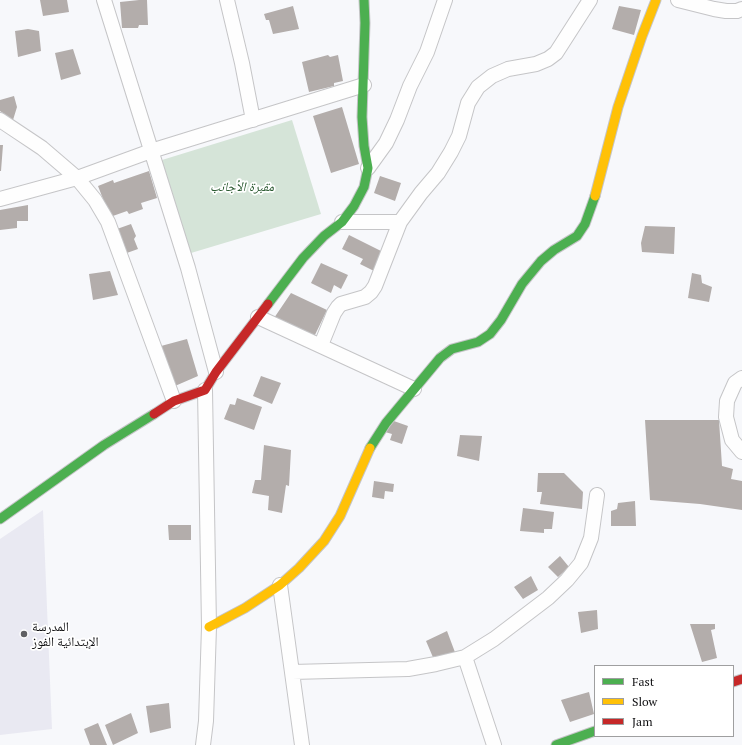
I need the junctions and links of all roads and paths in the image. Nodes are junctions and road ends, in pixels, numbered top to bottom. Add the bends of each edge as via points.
1 (104, 0) edge
2 (227, 0) edge
3 (364, 0) edge
4 (445, 0) edge
5 (590, 0) edge
6 (656, 0) edge
7 (678, 0) edge
8 (742, 9) edge
9 (364, 85) junction
10 (0, 120) edge
11 (253, 120) junction
12 (151, 151) junction
13 (368, 168) junction
14 (77, 178) junction
15 (0, 199) edge
16 (342, 222) junction
17 (400, 222) junction
18 (258, 317) junction
19 (321, 345) junction
20 (216, 372) junction
21 (742, 378) edge
22 (414, 388) junction
23 (205, 390) junction
24 (174, 401) junction
25 (742, 452) edge
26 (597, 495) dead end
27 (0, 519) edge
28 (280, 585) junction
29 (209, 627) junction
30 (465, 657) junction
31 (292, 672) junction
32 (594, 731) edge
33 (203, 745) edge
34 (302, 745) edge
35 (494, 745) edge
36 (556, 745) edge

1 - 12 street
2 - 11 street
3 - 9 street
4 - 13 street via 427,52 397,120 386,143
5 - 17 street via 556,53 536,64 508,69 492,76 478,87 468,103 460,136 452,152
6 - 22 street via 618,108 594,201 585,224 577,236 541,261 522,284 490,334 478,342 452,349 440,358
7 - 8 street via 720,10
9 - 11 street
9 - 13 street via 362,117
10 - 14 street via 42,148
11 - 12 street
12 - 14 street
12 - 20 street via 188,268
13 - 16 street via 364,187
14 - 15 street
14 - 24 street via 95,200 108,222
16 - 17 street
16 - 18 street via 303,258
17 - 19 street via 375,286 365,297 338,307
18 - 19 street
18 - 20 street
19 - 22 street
20 - 23 street
21 - 25 street via 736,383 727,401 726,418 732,440
22 - 28 street via 386,423 370,449 340,516 324,541
23 - 24 street
23 - 29 street
24 - 27 street via 104,445
26 - 30 street via 590,538 581,563 548,598 494,639
28 - 29 street
28 - 31 street
29 - 33 street
30 - 31 street via 408,668
30 - 35 street
31 - 34 street
32 - 36 street

